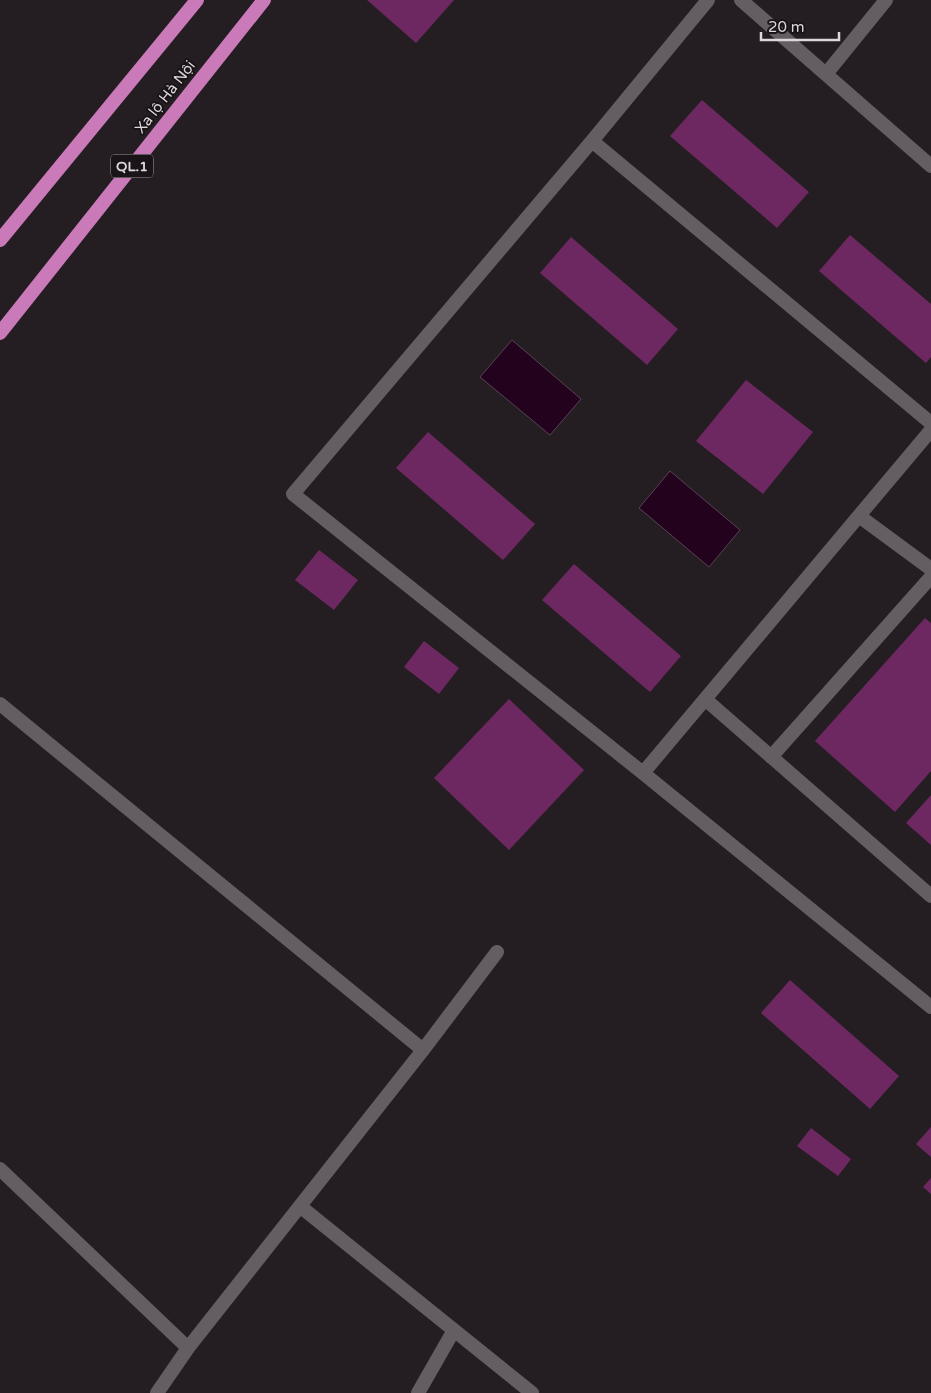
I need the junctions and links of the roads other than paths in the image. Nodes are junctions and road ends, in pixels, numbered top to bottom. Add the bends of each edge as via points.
1 (197, 0) edge
2 (264, 0) edge
3 (708, 0) edge
4 (741, 0) edge
5 (886, 0) edge
6 (826, 74) junction
7 (592, 142) junction
8 (931, 166) edge
9 (0, 240) edge
10 (0, 333) edge
11 (931, 423) edge
12 (931, 430) edge
13 (859, 516) junction
14 (931, 569) edge
15 (931, 577) edge
16 (705, 699) junction
17 (0, 704) edge
18 (771, 757) junction
19 (643, 773) junction
20 (931, 896) edge
21 (498, 952) dead end
22 (931, 1007) edge
23 (423, 1050) junction
24 (0, 1169) edge
25 (300, 1207) junction
26 (454, 1330) junction
27 (188, 1348) junction
28 (157, 1393) edge
29 (418, 1393) edge
30 (532, 1393) edge

1 - 9 highway
2 - 10 highway, Xa lộ Hà Nội / QL.1
3 - 7 street
4 - 6 street
5 - 6 street
6 - 8 street
7 - 11 street
7 - 19 street via 293,494
12 - 13 street
13 - 14 street
13 - 16 street
15 - 18 street
16 - 18 street
16 - 19 street
17 - 23 street
18 - 20 street
19 - 22 street
21 - 23 street
23 - 25 street
24 - 27 street
25 - 26 street
25 - 27 street
26 - 29 street
26 - 30 street
27 - 28 street

